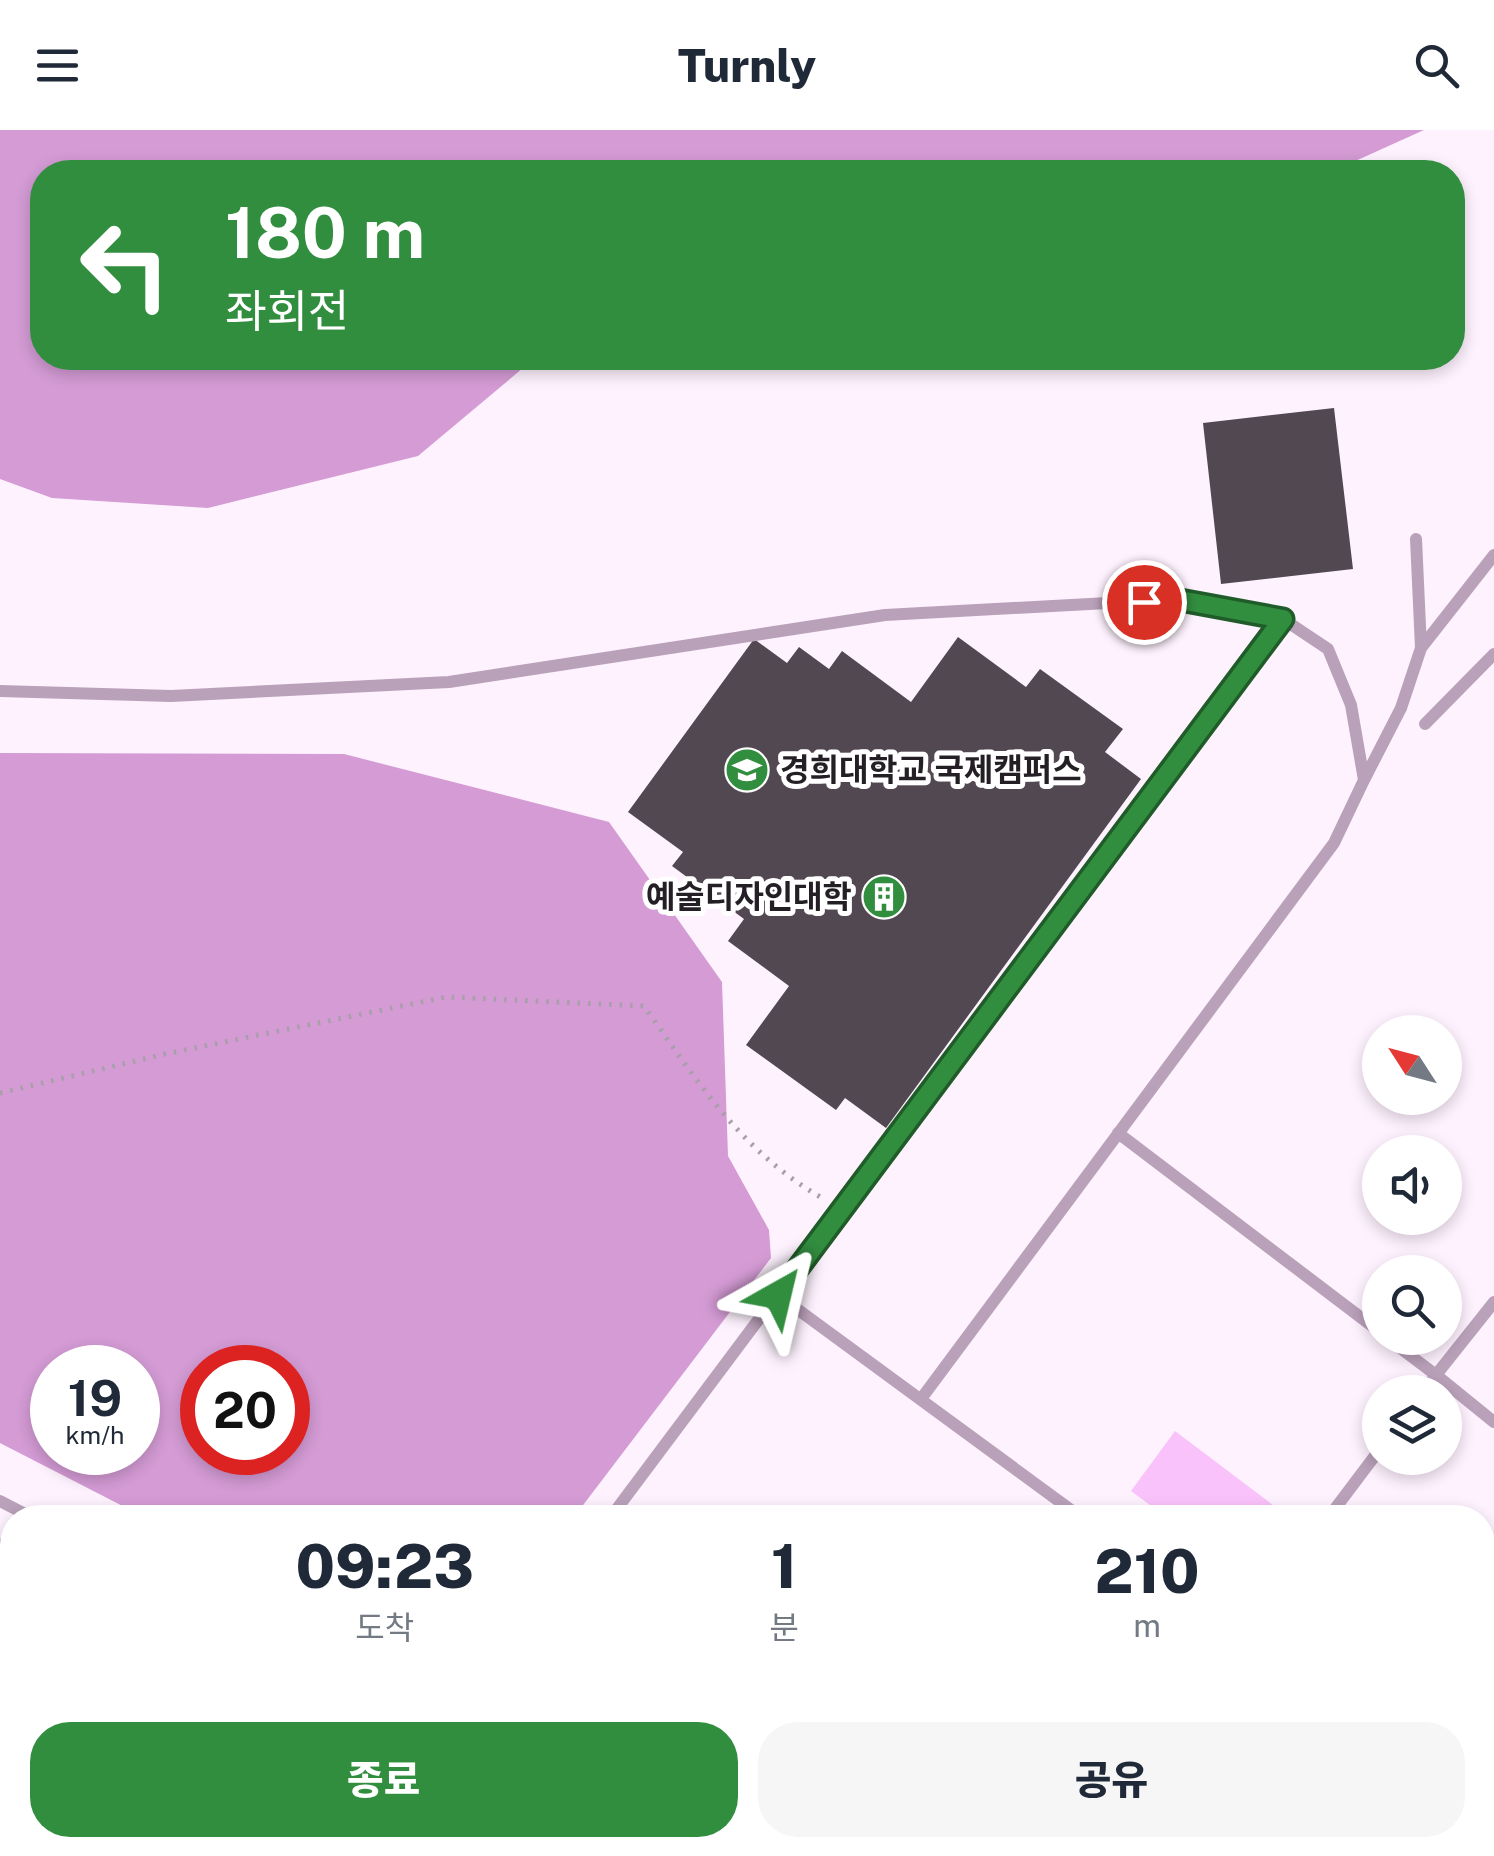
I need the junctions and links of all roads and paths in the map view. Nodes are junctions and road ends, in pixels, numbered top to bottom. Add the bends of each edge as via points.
1 (1416, 539) dead end
2 (1494, 555) edge
3 (1283, 619) junction
4 (1421, 648) junction
5 (1494, 654) edge
6 (0, 691) edge
7 (1425, 724) dead end
8 (1364, 780) junction
9 (0, 1093) edge
10 (1118, 1132) junction
11 (842, 1209) junction
12 (778, 1295) junction
13 (1494, 1302) edge
14 (1362, 1318) edge
15 (1410, 1355) edge
16 (1436, 1375) joint
17 (1462, 1396) edge
18 (920, 1399) junction
19 (1494, 1422) edge
20 (1362, 1473) edge
21 (620, 1505) edge
22 (1064, 1505) edge
23 (1338, 1505) edge

1 - 4 lane
2 - 4 lane
3 - 6 lane via 1180,600 885,615 448,682 171,696
3 - 8 lane via 1328,649 1350,705
3 - 11 lane
4 - 8 lane via 1401,708
5 - 7 lane
8 - 10 lane via 1334,843
9 - 11 path via 446,997 644,1006 727,1124 802,1186
10 - 14 lane
10 - 18 lane
11 - 12 lane
12 - 18 lane
12 - 21 lane
13 - 16 lane
15 - 16 lane
17 - 19 lane
18 - 22 lane
20 - 23 lane

